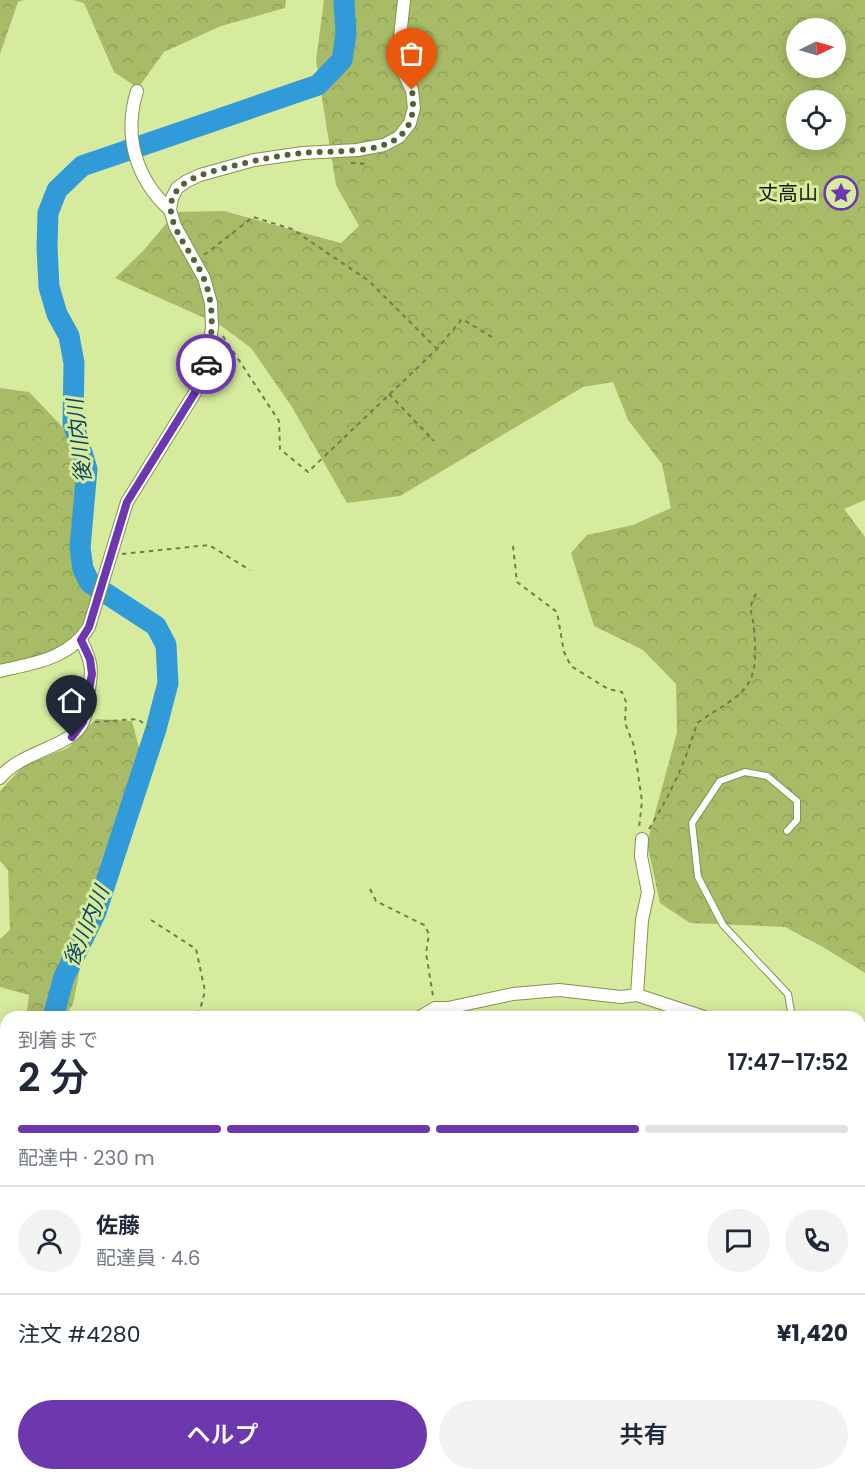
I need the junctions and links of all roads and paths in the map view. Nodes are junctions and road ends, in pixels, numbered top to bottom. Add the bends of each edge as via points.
1 (404, 0) edge
2 (137, 91) dead end
3 (170, 210) junction
4 (194, 262) junction
5 (212, 327) junction
6 (492, 337) dead end
7 (437, 349) junction
8 (389, 394) junction
9 (434, 441) dead end
10 (513, 546) dead end
11 (109, 558) junction
12 (250, 570) dead end
13 (758, 590) dead end
14 (81, 640) junction
15 (0, 672) edge
16 (83, 722) junction
17 (153, 731) dead end
18 (0, 778) edge
19 (787, 831) dead end
20 (642, 839) junction
21 (370, 889) dead end
22 (151, 920) dead end
23 (637, 995) junction
24 (435, 1008) junction
25 (200, 1011) edge
26 (430, 1011) edge
27 (686, 1011) edge
28 (791, 1011) edge

1 - 3 street via 401,68 412,90 414,108 410,123 399,137 375,147 254,160 200,175 177,189
2 - 3 street via 130,127 139,169 154,196
3 - 4 street via 174,226
4 - 5 street via 204,278 211,303
4 - 7 path via 253,217 292,229 369,281
5 - 8 path via 221,333 279,421 280,449 308,472
5 - 11 street via 207,362 196,391 127,502
6 - 7 path via 462,319
7 - 8 path
8 - 9 path
10 - 20 path via 517,582 556,612 571,666 608,689 622,692 642,801 638,831
11 - 12 path via 209,545
11 - 14 street via 89,627
13 - 20 path via 749,606 754,629 754,674 746,690 697,723 668,799
14 - 15 street via 64,652
14 - 16 street via 92,674
16 - 17 path via 138,719
16 - 18 street via 72,737 29,755
19 - 28 lane via 797,820 797,801 767,777 745,772 720,781 692,823 698,877 723,925 788,994
20 - 23 street via 648,892
21 - 24 path via 376,901 424,925 429,934 426,953
22 - 25 path via 196,949 205,992
23 - 24 street via 621,997 559,990
23 - 27 street
24 - 26 street

